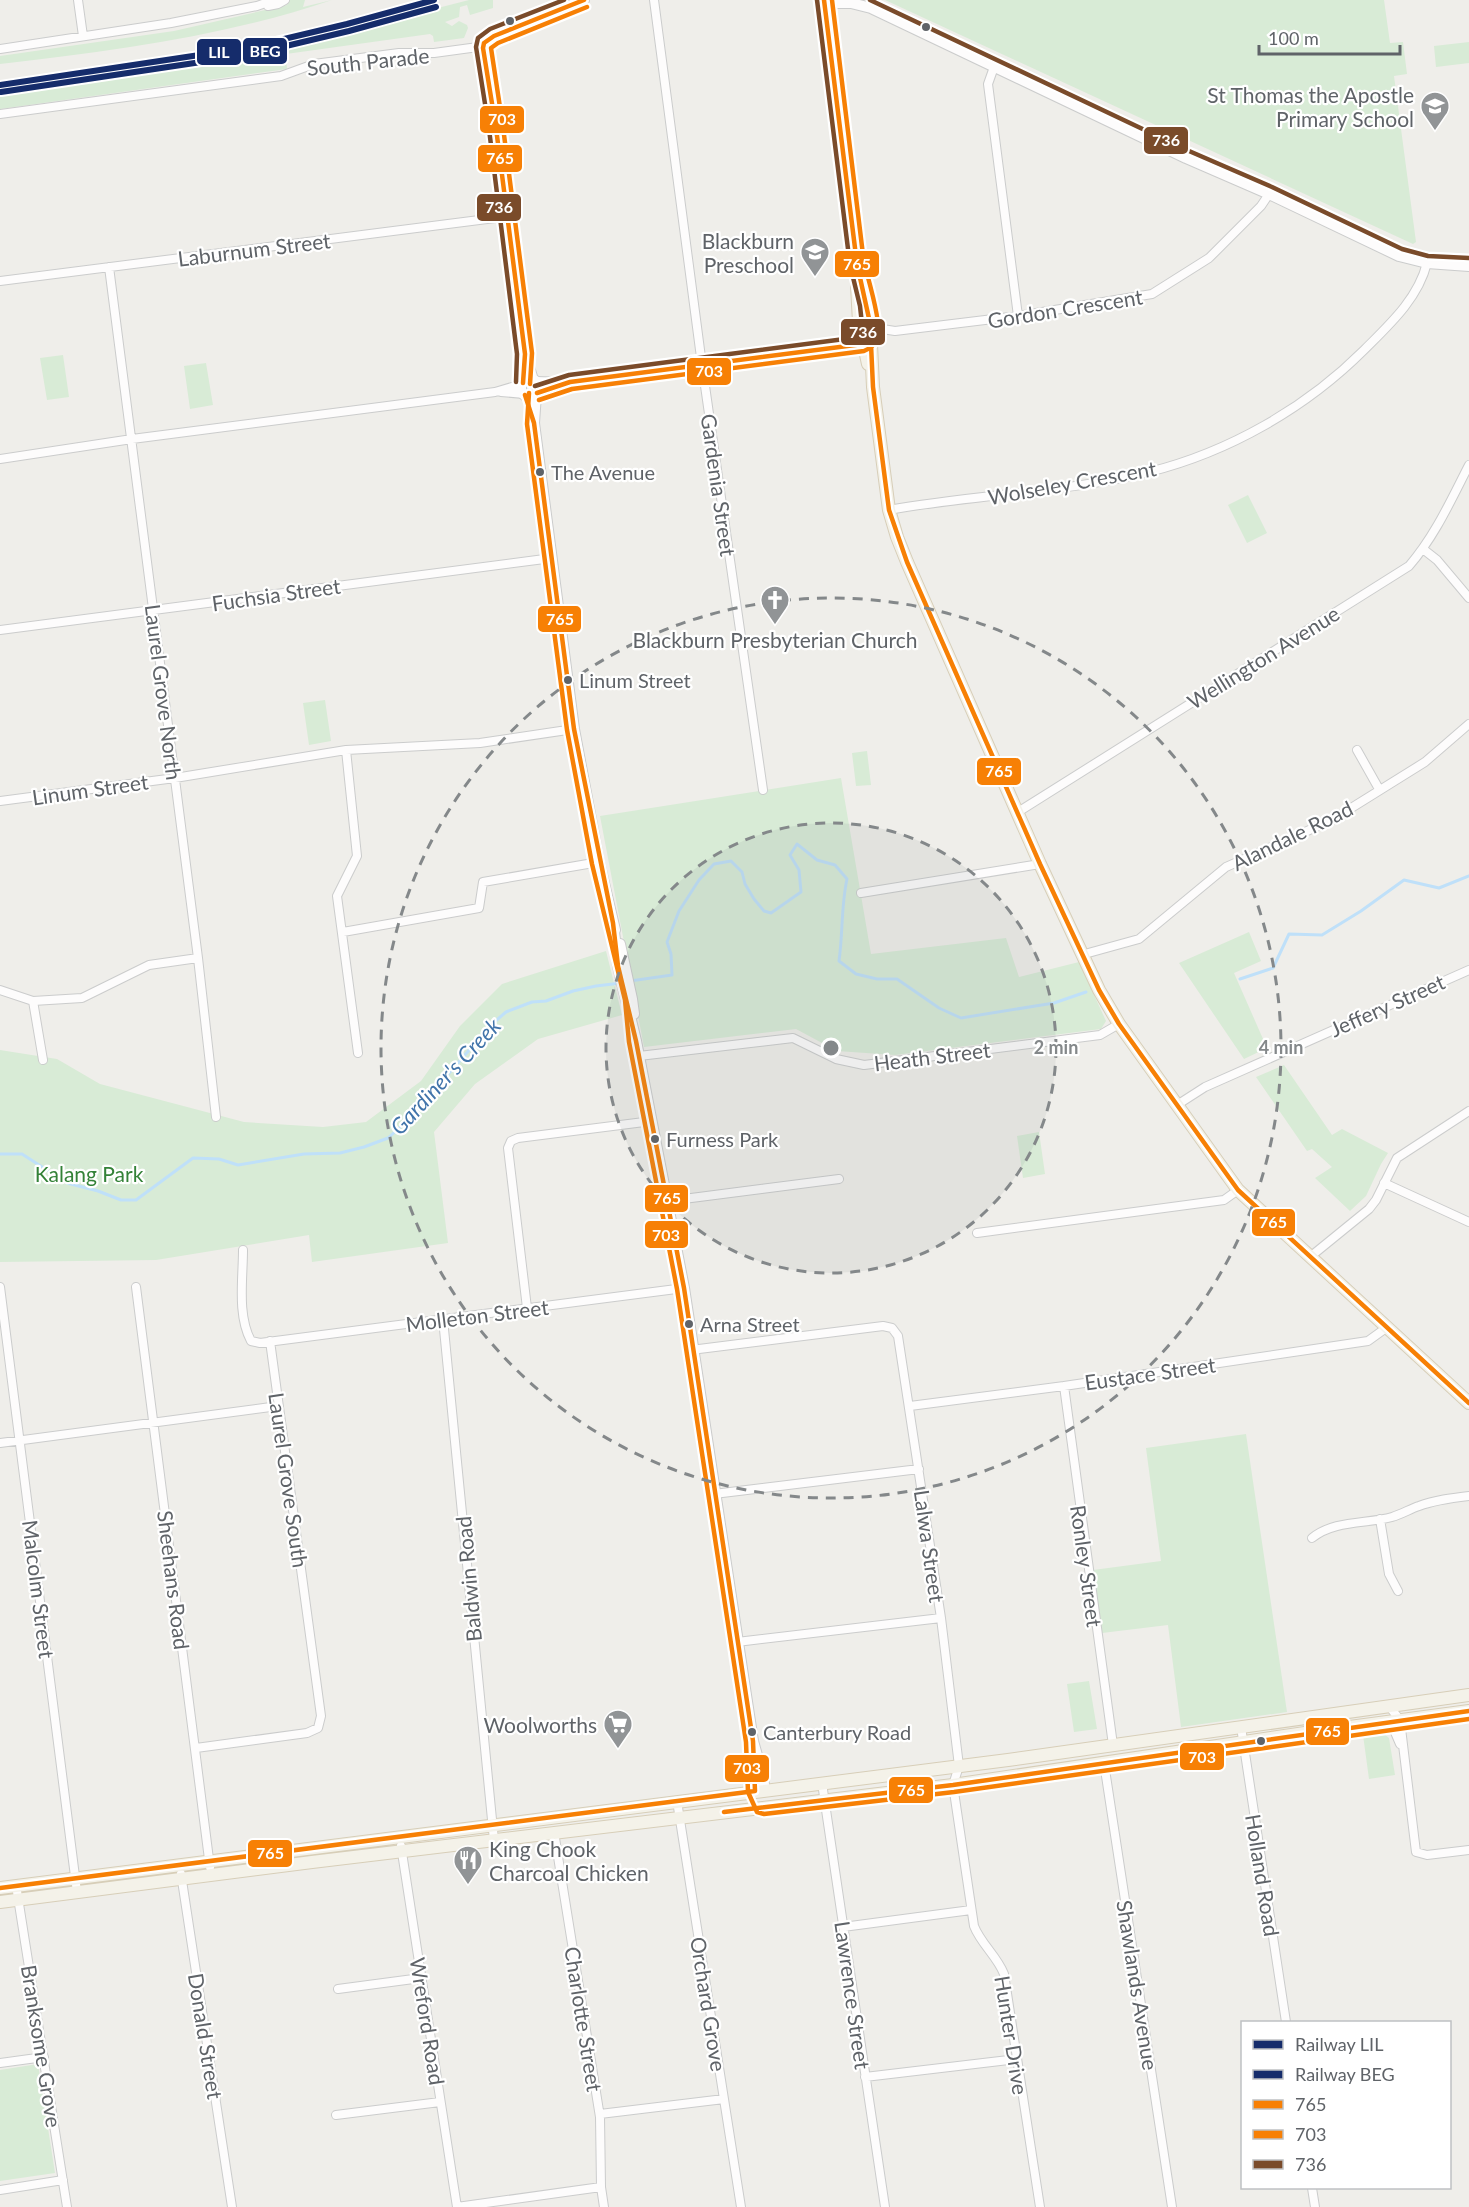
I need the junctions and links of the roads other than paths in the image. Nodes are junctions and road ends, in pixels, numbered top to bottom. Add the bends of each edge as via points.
1 (78, 0) edge
2 (274, 0) edge
3 (285, 0) edge
4 (584, 0) edge
5 (654, 0) edge
6 (859, 0) edge
7 (824, 1) edge
8 (244, 8) junction
9 (871, 8) junction
10 (83, 36) junction
11 (484, 43) junction
12 (0, 49) edge
13 (994, 67) junction
14 (0, 114) edge
15 (1269, 194) junction
16 (508, 216) junction
17 (495, 218) joint
18 (1426, 263) junction
19 (857, 264) junction
20 (1469, 266) edge
21 (109, 267) junction
22 (0, 281) edge
23 (1018, 316) junction
24 (870, 323) junction
25 (895, 331) junction
26 (870, 343) junction
27 (702, 365) junction
28 (529, 388) junction
29 (132, 439) junction
30 (0, 459) edge
31 (1469, 465) edge
32 (889, 510) junction
33 (1423, 549) junction
34 (552, 558) junction
35 (1469, 598) edge
36 (153, 610) junction
37 (0, 630) edge
38 (1469, 724) edge
39 (574, 729) junction
40 (346, 750) junction
41 (1357, 750) dead end
42 (175, 778) junction
43 (1379, 789) junction
44 (762, 790) dead end
45 (0, 801) edge
46 (1018, 812) junction
47 (599, 862) junction
48 (1040, 864) junction
49 (861, 893) dead end
50 (343, 932) junction
51 (1082, 955) junction
52 (198, 958) junction
53 (1469, 970) edge
54 (0, 990) edge
55 (33, 1001) junction
56 (1119, 1024) junction
57 (358, 1053) dead end
58 (639, 1056) junction
59 (43, 1060) dead end
60 (1177, 1105) junction
61 (1469, 1111) edge
62 (216, 1117) dead end
63 (652, 1121) junction
64 (839, 1179) dead end
65 (1384, 1183) junction
66 (1238, 1190) junction
67 (668, 1201) junction
68 (1469, 1222) edge
69 (977, 1233) dead end
70 (243, 1250) dead end
71 (1310, 1257) junction
72 (0, 1287) edge
73 (136, 1287) dead end
74 (684, 1288) junction
75 (527, 1308) junction
76 (443, 1318) junction
77 (1386, 1328) junction
78 (270, 1341) junction
79 (691, 1350) junction
80 (1064, 1386) junction
81 (1469, 1403) edge
82 (278, 1406) junction
83 (910, 1406) junction
84 (153, 1423) junction
85 (20, 1441) junction
86 (0, 1443) edge
87 (919, 1469) junction
88 (714, 1494) junction
89 (1469, 1496) edge
90 (1380, 1520) junction
91 (1312, 1538) dead end
92 (1398, 1590) dead end
93 (941, 1618) junction
94 (737, 1642) junction
95 (1469, 1695) edge
96 (1389, 1706) junction
97 (1469, 1711) edge
98 (1394, 1721) junction
99 (1241, 1727) junction
100 (1243, 1742) junction
101 (1113, 1745) junction
102 (196, 1748) junction
103 (1110, 1762) junction
104 (959, 1766) junction
105 (822, 1783) junction
106 (953, 1785) junction
107 (760, 1791) junction
108 (824, 1800) junction
109 (677, 1801) junction
110 (763, 1807) junction
111 (679, 1817) junction
112 (492, 1824) junction
113 (554, 1833) junction
114 (399, 1836) junction
115 (494, 1840) junction
116 (1469, 1850) edge
117 (401, 1851) junction
118 (209, 1861) junction
119 (180, 1865) junction
120 (210, 1874) junction
121 (76, 1878) junction
122 (182, 1878) junction
123 (16, 1886) junction
124 (0, 1888) edge
125 (77, 1892) junction
126 (19, 1899) junction
127 (0, 1902) edge
128 (971, 1910) junction
129 (843, 1928) junction
130 (421, 1978) junction
131 (338, 1989) dead end
132 (1286, 2021) edge
133 (44, 2057) junction
134 (1017, 2059) junction
135 (0, 2063) edge
136 (865, 2077) junction
137 (724, 2099) junction
138 (440, 2102) junction
139 (600, 2114) junction
140 (336, 2115) dead end
141 (63, 2181) junction
142 (600, 2187) junction
143 (1312, 2189) edge
144 (0, 2190) edge
145 (67, 2207) edge
146 (232, 2207) edge
147 (457, 2207) edge
148 (604, 2207) edge
149 (741, 2207) edge
150 (885, 2207) edge
151 (1040, 2207) edge
152 (1172, 2207) edge
153 (1315, 2207) edge

1 - 10 street
2 - 8 street
3 - 8 street
4 - 11 street, South Parade
5 - 27 street, Gardenia Street
6 - 9 street
7 - 9 street
7 - 19 main road
8 - 10 street
9 - 13 street
10 - 12 street
11 - 14 street, South Parade via 434,53 399,53 314,64 281,76
11 - 16 street
13 - 15 street
13 - 23 street via 988,84
15 - 18 street via 1399,256
15 - 23 street, Gordon Crescent via 1209,258 1152,294
16 - 17 street, Laburnum Street
16 - 28 street
17 - 21 street, Laburnum Street
18 - 20 street
18 - 32 street, Wolseley Crescent via 1418,288 1346,367 1287,412 1222,447 1150,472
19 - 24 main road
19 - 26 main road via 858,301
21 - 22 street, Laburnum Street
21 - 29 street, Laurel Grove North
23 - 25 street, Gordon Crescent
24 - 25 street, Gordon Crescent
24 - 26 main road
25 - 26 street, Gordon Crescent
26 - 27 street
26 - 32 main road
27 - 28 street
27 - 44 street, Gardenia Street
28 - 29 street
28 - 34 street
29 - 30 street
29 - 36 street, Laurel Grove North
31 - 33 street, Wellington Avenue
32 - 46 main road via 900,545
33 - 35 street
33 - 46 street, Wellington Avenue via 1409,566
34 - 36 street, Fuchsia Street
34 - 39 street
36 - 37 street, Fuchsia Street
36 - 42 street, Laurel Grove North
38 - 43 street, Alandale Road via 1425,762
39 - 40 street, Linum Street via 480,743
39 - 47 street
40 - 42 street, Linum Street
40 - 50 street via 357,856 337,896
41 - 43 street
42 - 45 street, Linum Street
42 - 52 street, Laurel Grove North
43 - 51 street, Alandale Road via 1332,820 1226,867 1139,939
46 - 48 main road
47 - 50 street via 483,882 479,908
47 - 58 street
48 - 49 street
48 - 51 main road
50 - 57 street
51 - 56 main road
52 - 55 street via 149,965 82,998
52 - 62 street, Laurel Grove North
53 - 60 street, Jeffery Street via 1205,1087
54 - 55 street
55 - 59 street
56 - 58 street, Heath Street via 1100,1035 864,1065 836,1059 793,1038
56 - 60 main road
58 - 63 street
60 - 66 main road
61 - 65 street via 1397,1158
63 - 67 street
63 - 75 street via 512,1141 508,1148
64 - 67 street
65 - 68 street
65 - 71 street via 1369,1209
66 - 69 street via 1224,1200
66 - 71 main road
67 - 74 street
70 - 78 street via 246,1332 251,1341
71 - 77 main road
72 - 85 street, Malcolm Street
73 - 84 street, Sheehans Road
74 - 75 street, Molleton Street
74 - 79 street
75 - 76 street, Molleton Street
76 - 78 street, Molleton Street
76 - 112 street, Baldwin Road
77 - 80 street, Eustace Street via 1368,1341
77 - 81 main road
78 - 82 street, Laurel Grove South
79 - 83 street, Lalwa Street via 892,1328 898,1336
79 - 88 street
80 - 83 street, Eustace Street
80 - 101 street, Ronley Street
82 - 84 street
82 - 102 street, Laurel Grove South via 321,1716 318,1728 306,1734
83 - 87 street, Lalwa Street
84 - 85 street
84 - 102 street, Sheehans Road
85 - 86 street
85 - 121 street, Malcolm Street
87 - 88 street
87 - 93 street, Lalwa Street
88 - 94 street
89 - 90 street via 1419,1506
90 - 91 street via 1336,1527
90 - 92 street via 1389,1574
93 - 94 street
93 - 104 street, Lalwa Street
94 - 107 street via 762,1773
95 - 96 main road
96 - 98 street
96 - 99 main road
97 - 98 main road
98 - 100 main road
98 - 116 street via 1403,1753 1416,1852 1427,1855
99 - 100 street, Holland Road
99 - 101 main road
100 - 103 main road
100 - 132 street, Holland Road
101 - 103 main road
101 - 104 main road
102 - 118 street, Sheehans Road
103 - 106 main road
103 - 152 street, Shawlands Avenue
104 - 105 main road
104 - 106 street, Hunter Drive
105 - 107 main road
105 - 108 street, Lawrence Street
106 - 108 main road
106 - 128 street, Hunter Drive
107 - 109 main road
107 - 110 main road
108 - 110 main road
108 - 129 street, Lawrence Street
109 - 111 street, Orchard Grove
109 - 112 main road
110 - 111 main road
111 - 113 main road
111 - 137 street, Orchard Grove
112 - 114 main road
112 - 115 street, Baldwin Road
113 - 115 main road
113 - 139 street, Charlotte Street
114 - 117 street, Wreford Road
114 - 118 main road
115 - 117 main road
117 - 120 main road
117 - 130 street, Wreford Road
118 - 119 main road
118 - 120 street, Sheehans Road
119 - 121 main road
119 - 122 street, Donald Street
120 - 122 main road
121 - 123 main road
121 - 125 street, Malcolm Street
122 - 125 main road
122 - 146 street, Donald Street
123 - 124 main road
123 - 126 street, Branksome Grove
125 - 126 main road
126 - 127 main road
126 - 133 street, Branksome Grove
128 - 129 street
128 - 134 street, Hunter Drive via 979,1939 1000,1962 1005,1974
129 - 136 street, Lawrence Street
130 - 131 street
130 - 138 street, Wreford Road
133 - 135 street
133 - 141 street, Branksome Grove
134 - 136 street
134 - 151 street, Hunter Drive
136 - 150 street, Lawrence Street
137 - 139 street
137 - 149 street, Orchard Grove
138 - 140 street
138 - 147 street, Wreford Road
139 - 142 street, Charlotte Street
141 - 144 street
141 - 145 street, Branksome Grove
142 - 147 street
142 - 148 street, Charlotte Street
143 - 153 street

